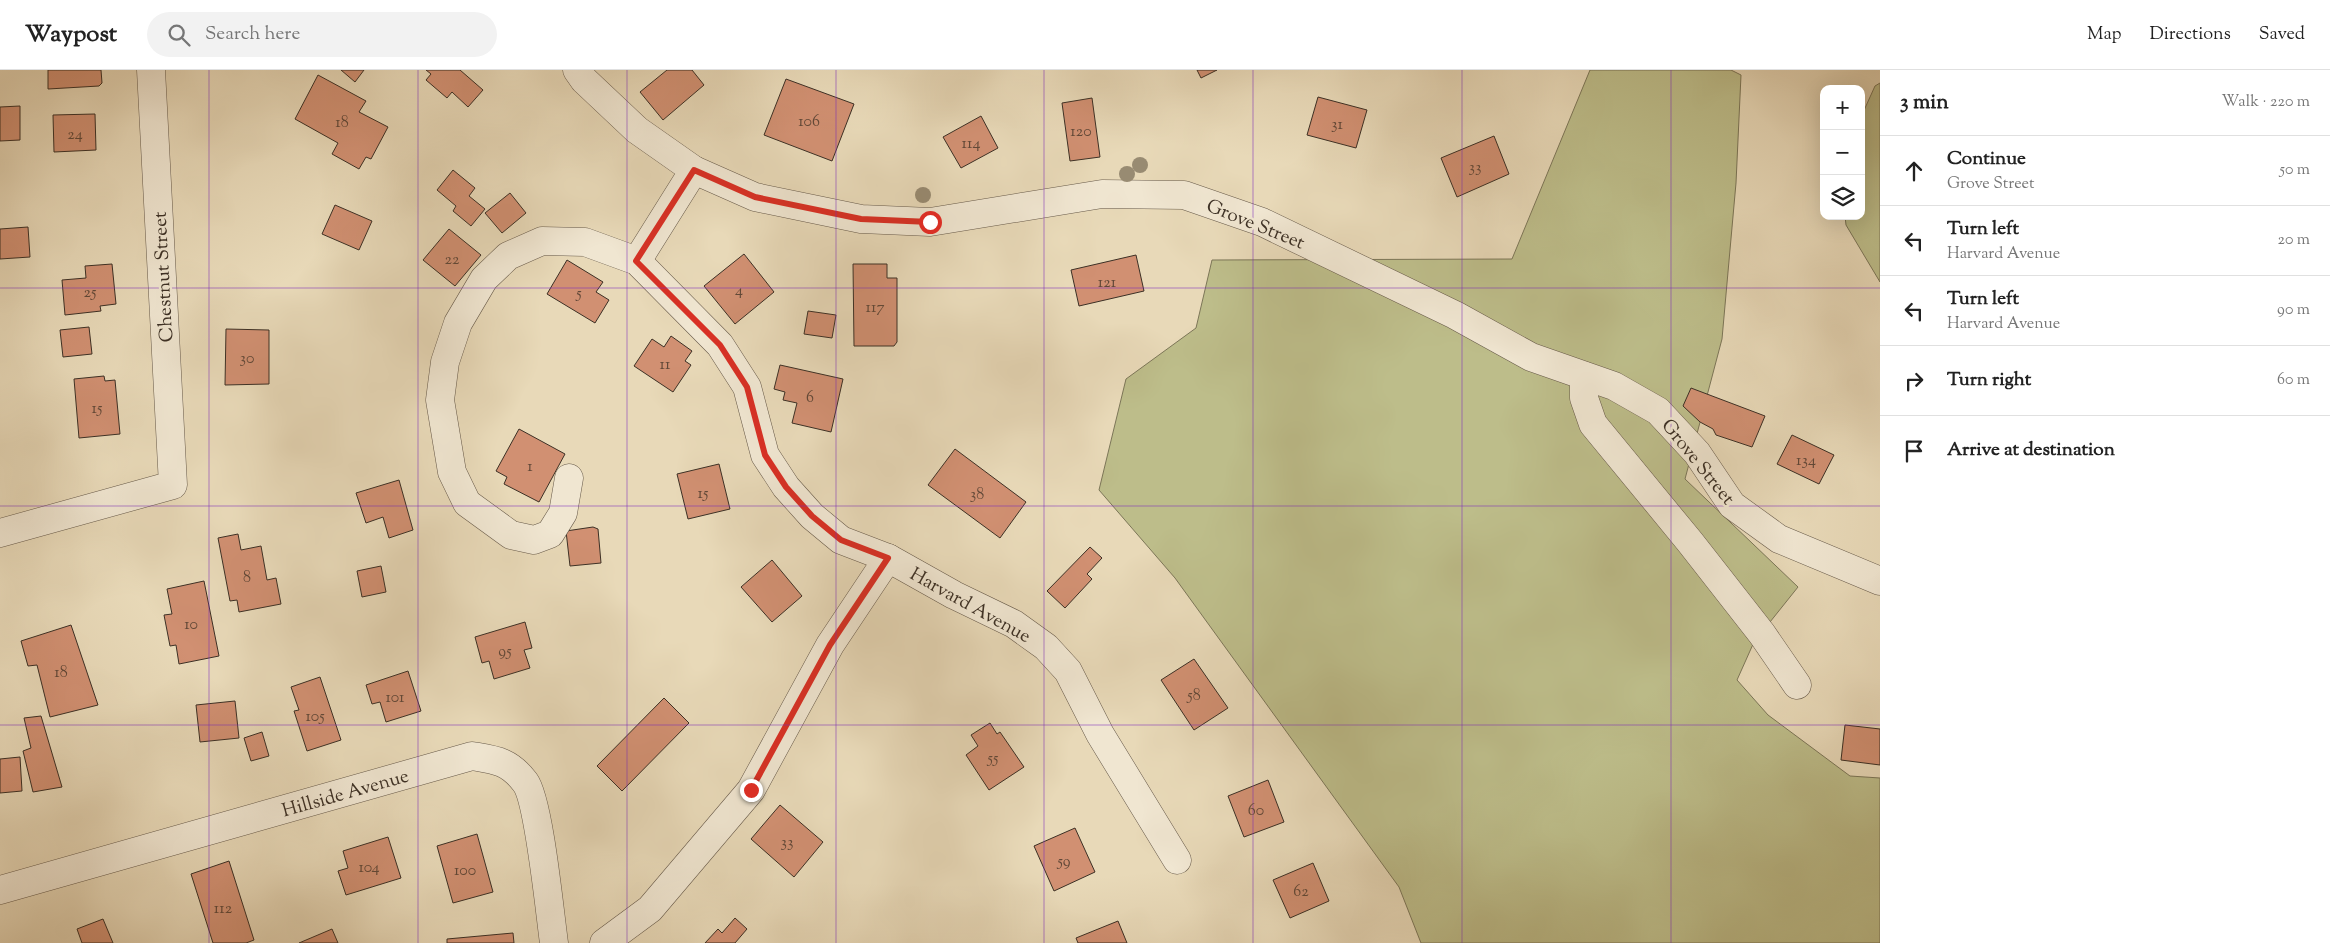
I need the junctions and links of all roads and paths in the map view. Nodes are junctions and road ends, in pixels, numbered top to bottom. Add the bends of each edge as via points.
1 (151, 70) edge
2 (577, 70) edge
3 (694, 170) junction
4 (636, 261) junction
5 (1584, 376) junction
6 (569, 478) dead end
7 (0, 533) edge
8 (888, 558) junction
9 (1880, 581) edge
10 (1797, 685) dead end
11 (1177, 860) dead end
12 (0, 890) edge
13 (554, 943) edge
14 (604, 943) edge

1 - 7 street, Chestnut Street via 173,485
2 - 3 street, Grove Street via 637,130
3 - 4 street
3 - 5 street, Grove Street via 755,197 861,219 930,222 1102,194 1184,195 1262,222 1455,315 1531,357
4 - 6 street via 585,242 542,240 508,256 484,279 458,323 445,362 440,400 444,433 452,472 467,503 511,535 534,540 550,534 563,513
4 - 8 street, Harvard Avenue via 720,345 747,387 765,455 786,487 812,516 841,540
5 - 9 street, Grove Street via 1614,386 1658,412 1697,453 1732,505 1779,538
5 - 10 street via 1584,398 1593,424 1696,549
8 - 11 street, Harvard Avenue via 1014,624 1046,647 1068,671 1100,734
8 - 14 street via 830,645 751,790 650,909
12 - 13 street, Hillside Avenue via 472,756 502,761 526,782 535,810

